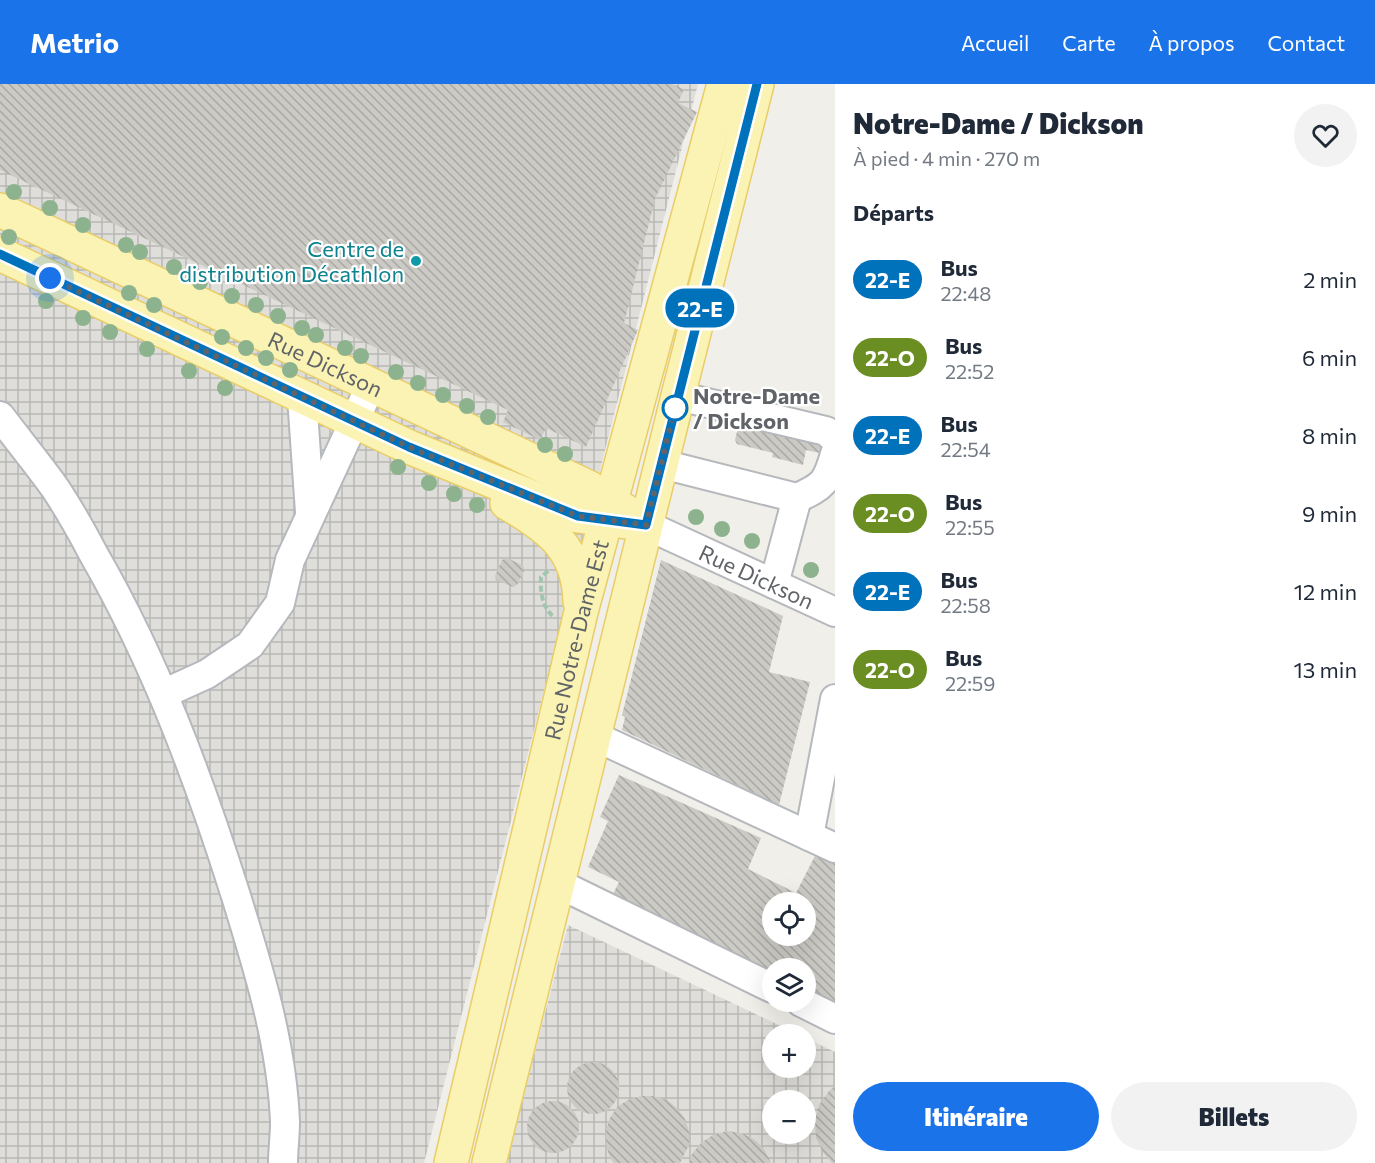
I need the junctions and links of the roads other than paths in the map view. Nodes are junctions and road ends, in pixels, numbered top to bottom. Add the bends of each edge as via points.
1 (724, 84) edge
2 (757, 84) edge
3 (0, 210) edge
4 (83, 249) junction
5 (0, 254) edge
6 (66, 286) junction
7 (189, 300) junction
8 (172, 336) junction
9 (371, 385) junction
10 (678, 396) junction
11 (302, 397) junction
12 (0, 416) edge
13 (354, 422) junction
14 (835, 439) edge
15 (409, 447) junction
16 (835, 454) edge
17 (662, 464) junction
18 (797, 498) junction
19 (609, 511) junction
20 (310, 515) junction
21 (646, 525) junction
22 (774, 584) junction
23 (835, 612) edge
24 (571, 617) junction
25 (163, 694) junction
26 (835, 699) edge
27 (594, 736) junction
28 (809, 836) junction
29 (835, 848) edge
30 (557, 882) junction
31 (762, 983) edge
32 (816, 1010) edge
33 (835, 1019) edge
34 (283, 1163) edge
35 (451, 1163) edge
36 (489, 1163) edge

1 - 19 main road, Rue Notre-Dame Est
2 - 10 main road, Rue Notre-Dame Est
3 - 4 main road, Rue Dickson
4 - 6 main road
4 - 7 main road, Rue Dickson
5 - 6 main road, Rue Dickson
6 - 8 main road, Rue Dickson
7 - 8 main road
7 - 9 main road, Rue Dickson
8 - 11 main road, Rue Dickson
9 - 13 street
9 - 19 main road, Rue Dickson via 590,488
10 - 14 street via 826,431
10 - 17 main road, Rue Notre-Dame Est
11 - 13 main road, Rue Dickson
11 - 20 street
12 - 25 street via 55,489 82,533
13 - 15 main road, Rue Dickson
13 - 20 street
15 - 19 main road, Rue Dickson via 578,516
15 - 24 main road via 551,533 571,556 579,579
16 - 18 street via 824,483
17 - 18 street
17 - 21 main road, Rue Notre-Dame Est
18 - 22 street
19 - 21 main road, Rue Dickson
19 - 24 main road, Rue Notre-Dame Est
20 - 25 street via 290,560 280,603 250,645 207,674
21 - 22 street, Rue Dickson
21 - 27 main road, Rue Notre-Dame Est
22 - 23 street, Rue Dickson
24 - 35 main road, Rue Notre-Dame Est
25 - 34 street via 217,837 267,1003 285,1123
26 - 28 street
27 - 28 street
27 - 30 main road, Rue Notre-Dame Est
28 - 29 street
30 - 31 street
30 - 36 main road, Rue Notre-Dame Est
32 - 33 street

